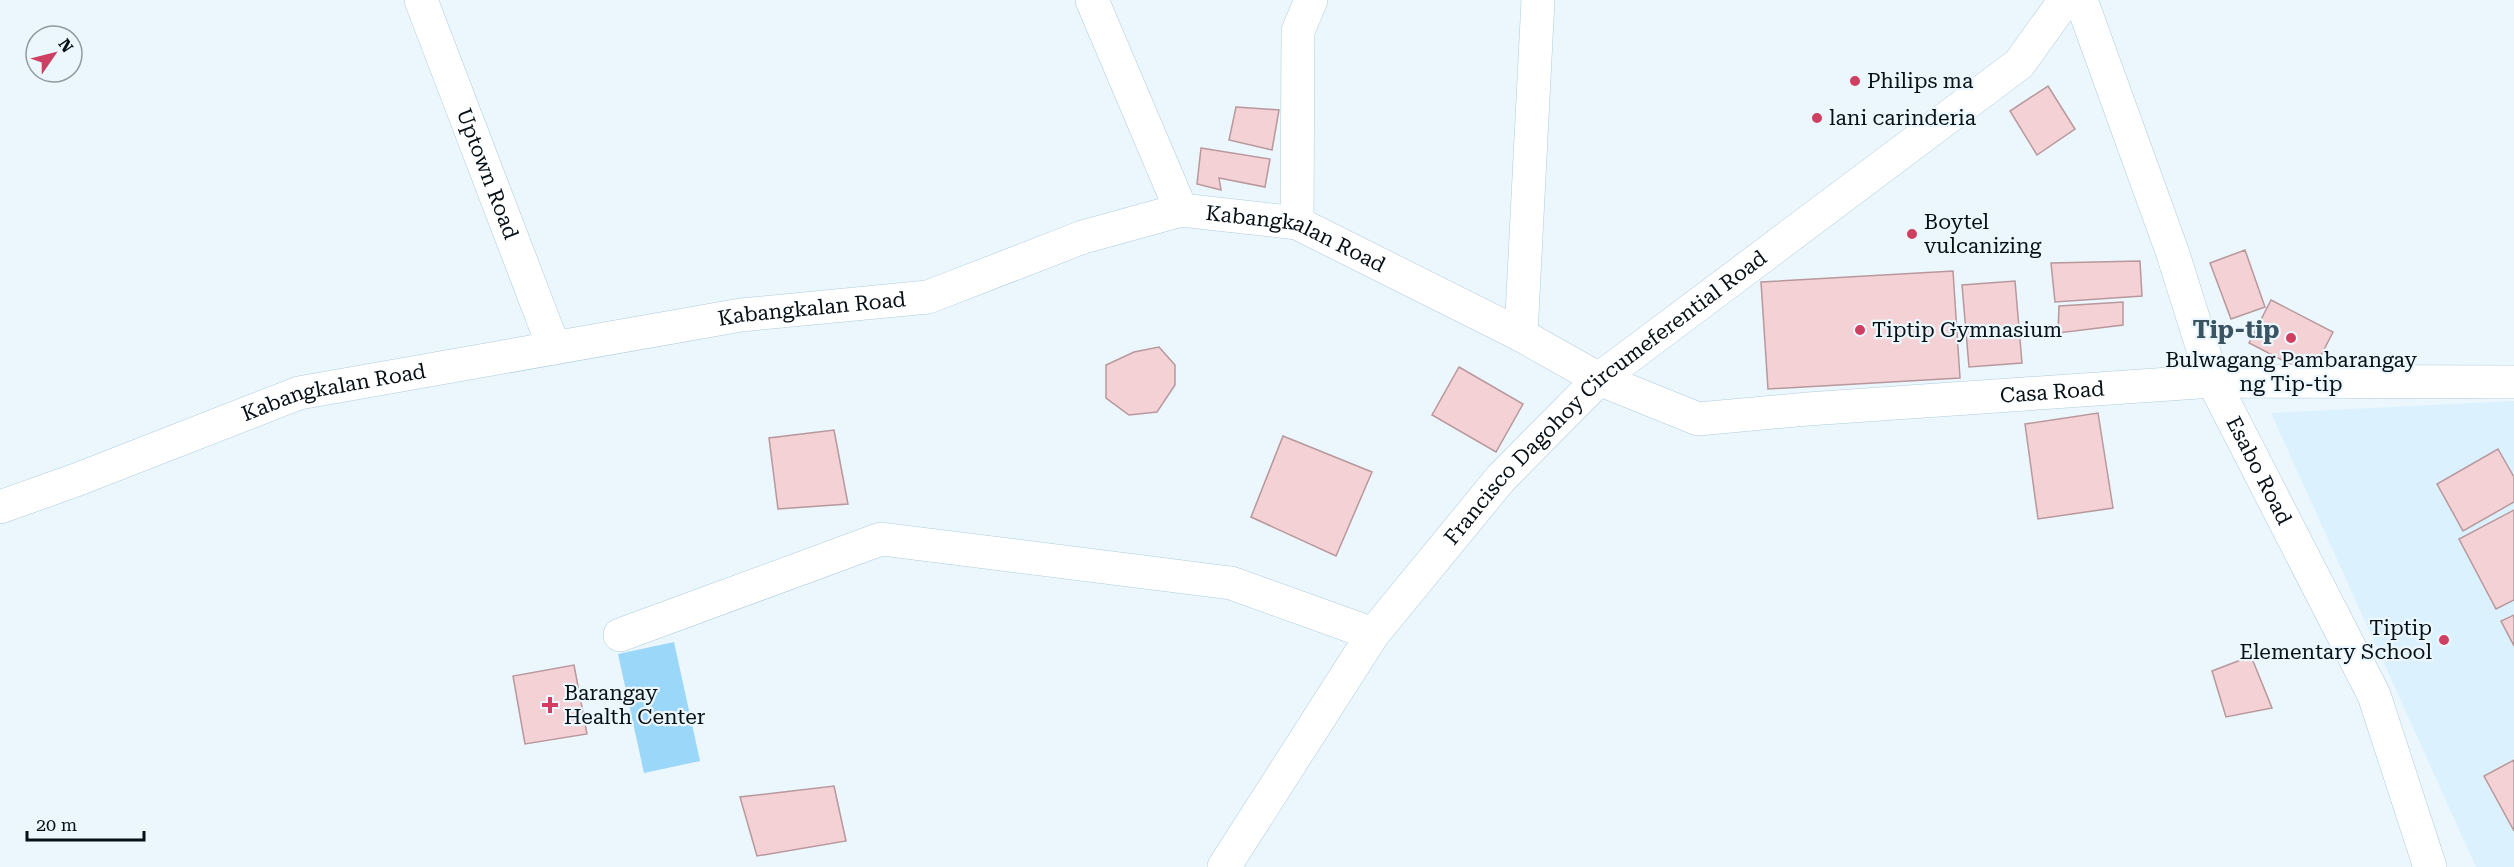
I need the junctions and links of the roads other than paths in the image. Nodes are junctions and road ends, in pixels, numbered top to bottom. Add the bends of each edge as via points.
1 (421, 0) edge
2 (1092, 0) edge
3 (1311, 0) edge
4 (1538, 0) edge
5 (2065, 0) edge
6 (2081, 0) edge
7 (1181, 210) junction
8 (1297, 223) junction
9 (1521, 334) junction
10 (554, 348) junction
11 (1599, 379) junction
12 (2213, 381) junction
13 (2514, 382) edge
14 (0, 507) edge
15 (1373, 634) junction
16 (620, 635) dead end
17 (1224, 867) edge
18 (2430, 867) edge

1 - 10 street, Uptown Road
2 - 7 street
3 - 8 street via 1298,31
4 - 9 street
5 - 11 street, Francisco Dagohoy Circumeferential Road via 2019,64
6 - 12 street, Esabo Road via 2172,251
7 - 8 street, Kabangkalan Road
7 - 10 street, Kabangkalan Road via 1083,237 928,297 741,315
8 - 9 street, Kabangkalan Road
9 - 11 street, Kabangkalan Road
10 - 14 street, Kabangkalan Road via 299,393
11 - 12 street, Casa Road via 1698,419
11 - 15 street, Francisco Dagohoy Circumeferential Road via 1501,478
12 - 13 street, Casa Road
12 - 18 street, Esabo Road via 2374,695
15 - 16 street via 1232,583 881,539
15 - 17 street, Francisco Dagohoy Circumeferential Road

